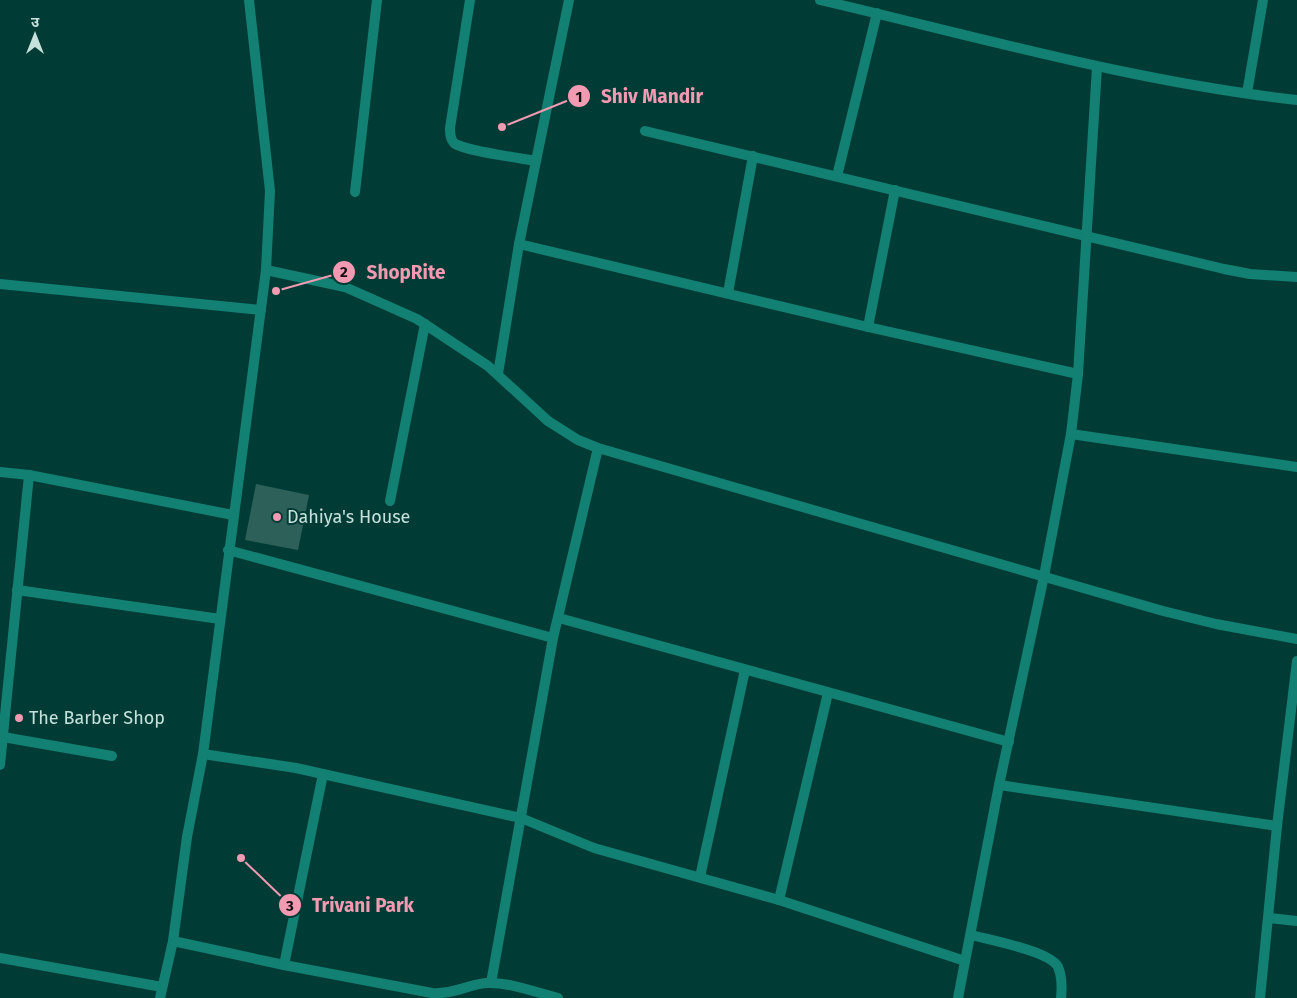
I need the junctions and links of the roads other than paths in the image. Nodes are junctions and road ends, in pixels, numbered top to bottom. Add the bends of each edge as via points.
1 (249, 0) edge
2 (377, 0) edge
3 (470, 0) edge
4 (569, 0) edge
5 (820, 0) edge
6 (1263, 0) edge
7 (877, 13) junction
8 (1097, 67) junction
9 (1247, 93) junction
10 (1297, 100) edge
11 (645, 131) dead end
12 (753, 156) junction
13 (536, 161) junction
14 (838, 176) junction
15 (895, 190) junction
16 (355, 192) dead end
17 (1088, 237) junction
18 (519, 244) junction
19 (266, 270) junction
20 (1297, 277) edge
21 (0, 284) edge
22 (728, 293) junction
23 (261, 310) junction
24 (425, 324) junction
25 (868, 327) junction
26 (498, 374) junction
27 (1078, 374) junction
28 (1071, 434) junction
29 (598, 448) junction
30 (1297, 467) edge
31 (0, 472) edge
32 (29, 475) junction
33 (390, 501) dead end
34 (233, 515) junction
35 (228, 550) junction
36 (1044, 576) junction
37 (17, 590) junction
38 (559, 618) junction
39 (220, 619) junction
40 (553, 638) junction
41 (1297, 639) edge
42 (1297, 661) edge
43 (745, 670) junction
44 (828, 693) junction
45 (3, 737) junction
46 (1009, 742) junction
47 (203, 754) junction
48 (112, 756) dead end
49 (0, 765) edge
50 (324, 774) junction
51 (999, 785) junction
52 (521, 818) junction
53 (1277, 826) junction
54 (700, 877) junction
55 (779, 900) junction
56 (1269, 918) junction
57 (1297, 921) edge
58 (971, 935) junction
59 (173, 941) junction
60 (0, 958) edge
61 (965, 961) junction
62 (284, 965) junction
63 (491, 983) junction
64 (160, 993) edge
65 (558, 998) edge
66 (958, 998) edge
67 (1061, 998) edge
68 (1260, 998) edge

1 - 19 street via 270,191
2 - 16 street
3 - 13 street via 450,137 454,143 466,148
4 - 13 street
5 - 7 street
6 - 9 street
7 - 8 street
7 - 14 street
8 - 9 street
8 - 17 street
9 - 10 street
11 - 12 street
12 - 14 street
12 - 22 street
13 - 18 street
14 - 15 street
15 - 17 street
15 - 25 street
17 - 20 street via 1224,269
17 - 27 street
18 - 22 street
18 - 26 street
19 - 23 street
19 - 24 street via 345,287
21 - 23 street
22 - 25 street
23 - 34 street
24 - 26 street
24 - 33 street
25 - 27 street
26 - 29 street via 548,421
27 - 28 street
28 - 30 street
28 - 36 street
29 - 36 street
29 - 38 street
31 - 32 street
32 - 34 street
32 - 37 street
34 - 35 street
35 - 39 street
35 - 40 street
36 - 41 street via 1163,611
36 - 46 street
37 - 39 street
37 - 45 street
38 - 40 street
38 - 43 street
39 - 47 street
40 - 52 street
42 - 53 street
43 - 44 street
43 - 54 street
44 - 46 street
44 - 55 street
45 - 48 street
45 - 49 street
46 - 51 street
47 - 50 street
47 - 59 street via 187,837
50 - 52 street
50 - 62 street
51 - 53 street
51 - 58 street
52 - 54 street via 594,848
52 - 63 street
53 - 56 street
54 - 55 street
55 - 61 street
56 - 57 street
56 - 68 street
58 - 61 street
58 - 67 street via 1038,953 1051,960 1058,967
59 - 62 street
59 - 64 street
60 - 64 street
61 - 66 street
62 - 63 street via 440,994
63 - 65 street

